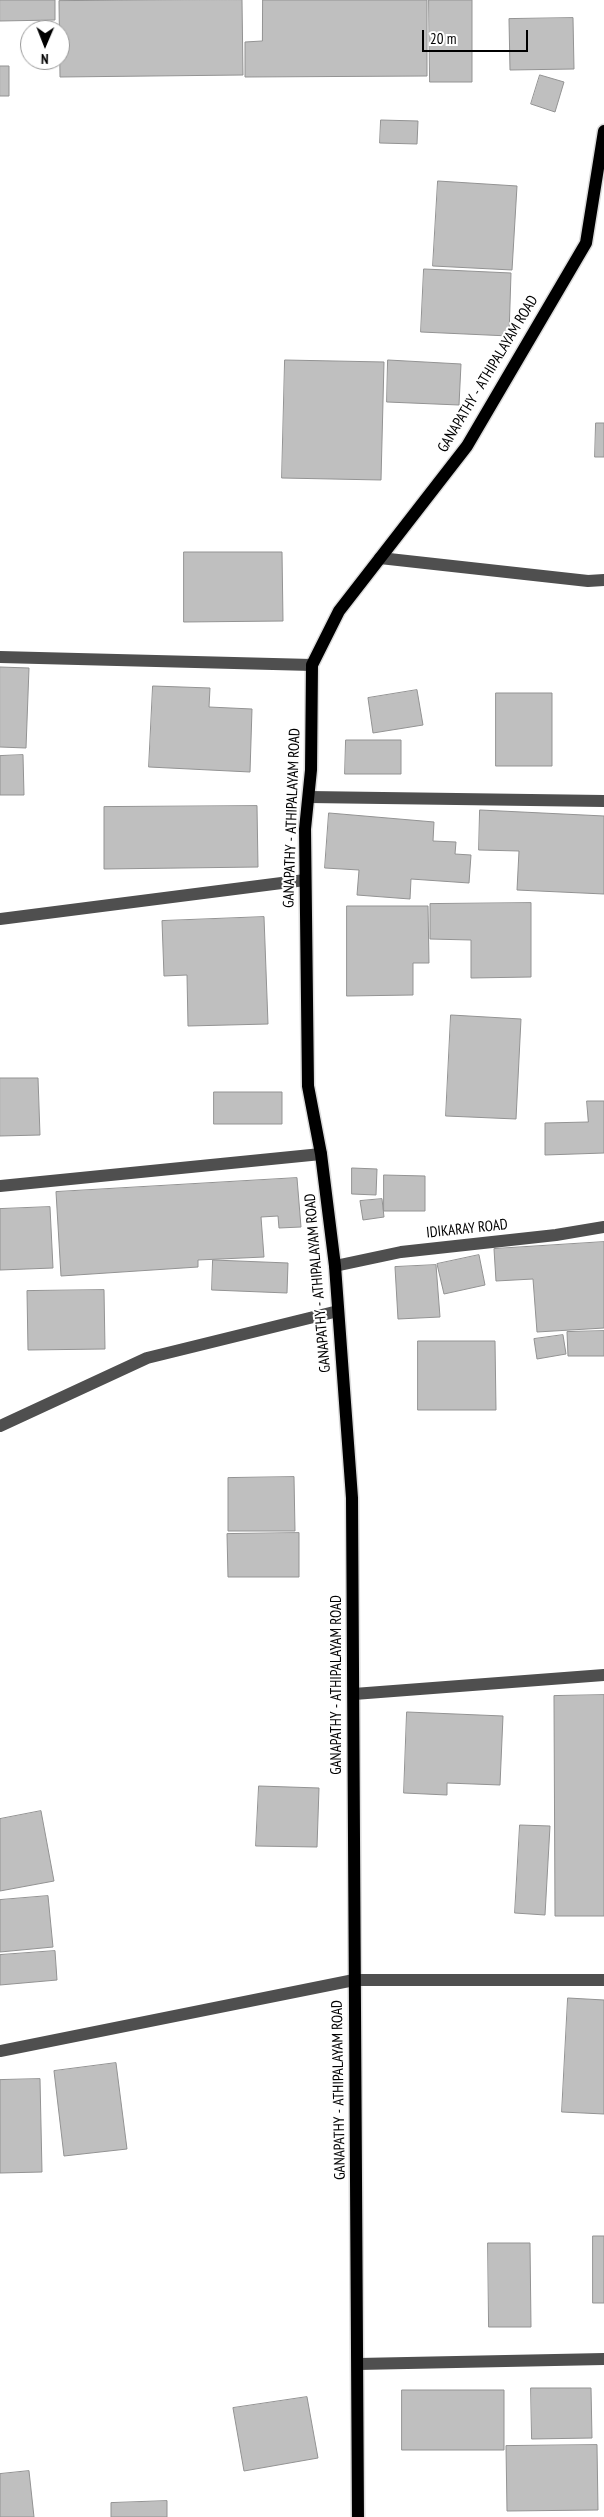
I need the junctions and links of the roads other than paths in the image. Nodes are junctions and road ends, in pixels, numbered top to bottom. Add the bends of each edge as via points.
1 (604, 131) edge
2 (380, 558) junction
3 (604, 580) edge
4 (0, 657) edge
5 (312, 665) junction
6 (309, 797) junction
7 (604, 801) edge
8 (306, 880) junction
9 (0, 919) edge
10 (322, 1154) junction
11 (0, 1186) edge
12 (604, 1227) edge
13 (334, 1266) junction
14 (338, 1311) junction
15 (0, 1426) edge
16 (604, 1675) edge
17 (354, 1694) junction
18 (354, 1980) junction
19 (604, 1980) edge
20 (0, 2051) edge
21 (604, 2359) edge
22 (358, 2364) junction
23 (358, 2517) edge

1 - 2 main road, GANAPATHY - ATHIPALAYAM ROAD via 586,243 467,446
2 - 3 street via 588,581
2 - 5 main road, GANAPATHY - ATHIPALAYAM ROAD via 339,611
4 - 5 street
5 - 6 main road, GANAPATHY - ATHIPALAYAM ROAD
6 - 7 street
6 - 8 main road, GANAPATHY - ATHIPALAYAM ROAD via 305,829
8 - 9 street
8 - 10 main road, GANAPATHY - ATHIPALAYAM ROAD via 308,1086
10 - 11 street
10 - 13 main road, GANAPATHY - ATHIPALAYAM ROAD
12 - 13 street, IDIKARAY ROAD via 401,1252
13 - 14 main road, GANAPATHY - ATHIPALAYAM ROAD
14 - 15 street via 147,1358
14 - 17 main road, GANAPATHY - ATHIPALAYAM ROAD via 352,1498
16 - 17 street
17 - 18 main road, GANAPATHY - ATHIPALAYAM ROAD
18 - 19 street
18 - 20 street
18 - 22 main road, GANAPATHY - ATHIPALAYAM ROAD
21 - 22 street
22 - 23 main road, GANAPATHY - ATHIPALAYAM ROAD

